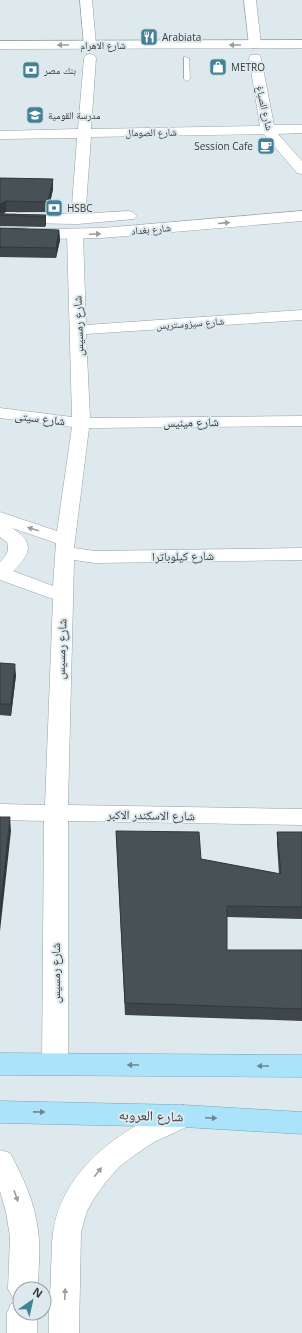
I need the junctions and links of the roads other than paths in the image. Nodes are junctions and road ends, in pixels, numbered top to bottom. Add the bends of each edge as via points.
1 (86, 0) edge
2 (250, 0) edge
3 (302, 44) edge
4 (0, 45) edge
5 (259, 53) junction
6 (94, 54) junction
7 (75, 58) dead end
8 (172, 58) dead end
9 (186, 58) junction
10 (200, 58) dead end
11 (241, 58) dead end
12 (187, 79) dead end
13 (302, 129) edge
14 (268, 130) junction
15 (85, 134) junction
16 (0, 135) edge
17 (302, 170) edge
18 (302, 202) edge
19 (302, 216) edge
20 (0, 218) edge
21 (77, 226) junction
22 (0, 232) edge
23 (302, 315) edge
24 (78, 330) junction
25 (0, 413) edge
26 (302, 421) edge
27 (81, 423) junction
28 (0, 518) edge
29 (0, 530) edge
30 (65, 547) junction
31 (302, 554) edge
32 (0, 573) edge
33 (63, 596) junction
34 (0, 812) edge
35 (56, 813) junction
36 (302, 817) edge
37 (0, 1064) edge
38 (55, 1064) junction
39 (302, 1066) edge
40 (0, 1112) edge
41 (183, 1116) junction
42 (302, 1123) edge
43 (0, 1161) edge
44 (23, 1281) edge
45 (22, 1321) edge
46 (22, 1333) edge
47 (64, 1333) edge

1 - 6 street, شارع رمسيس
2 - 5 street, شارع الصباغ
3 - 5 main road, شارع الاهرام
6 -> 4 main road, شارع الاهرام
5 -> 6 main road, شارع الاهرام
5 - 11 main road, شارع الاهرام
5 - 14 street, شارع الصباغ
6 - 7 main road, شارع الاهرام
6 - 15 street, شارع رمسيس
8 - 9 main road
9 - 10 main road
9 - 12 lane
13 - 14 street, شارع الصومال
14 - 15 street, شارع الصومال
14 - 17 street, شارع الصباغ
15 - 16 street, شارع الصومال
15 - 21 street, شارع رمسيس
18 - 21 main road, شارع بغداد via 116,217
21 -> 19 main road, شارع بغداد via 111,233
20 - 21 main road, شارع بغداد
21 - 22 main road, شارع بغداد
21 - 24 street, شارع رمسيس
23 - 24 street, شارع سيزوستريس
24 - 27 street, شارع رمسيس
25 - 27 street, شارع سيتى
26 - 27 street, شارع مينيس
27 - 30 street, شارع رمسيس
30 -> 28 street, شارع كيلوباترا
29 - 32 street via 16,539 20,549 18,555
30 - 31 street, شارع كيلوباترا via 95,557
30 - 33 street, شارع رمسيس
32 - 33 street
33 - 35 street, شارع رمسيس
34 - 35 street, شارع الاسكندر الاكبر
35 - 36 street, شارع الاسكندر الاكبر
35 - 38 street, شارع رمسيس
37 - 38 highway
39 -> 38 highway
40 -> 41 highway, شارع العروبه
41 -> 42 highway, شارع العروبه
47 -> 41 street via 68,1232 81,1196 103,1166 120,1150 146,1132
43 -> 44 street via 12,1183 20,1207 24,1232
45 - 46 street

